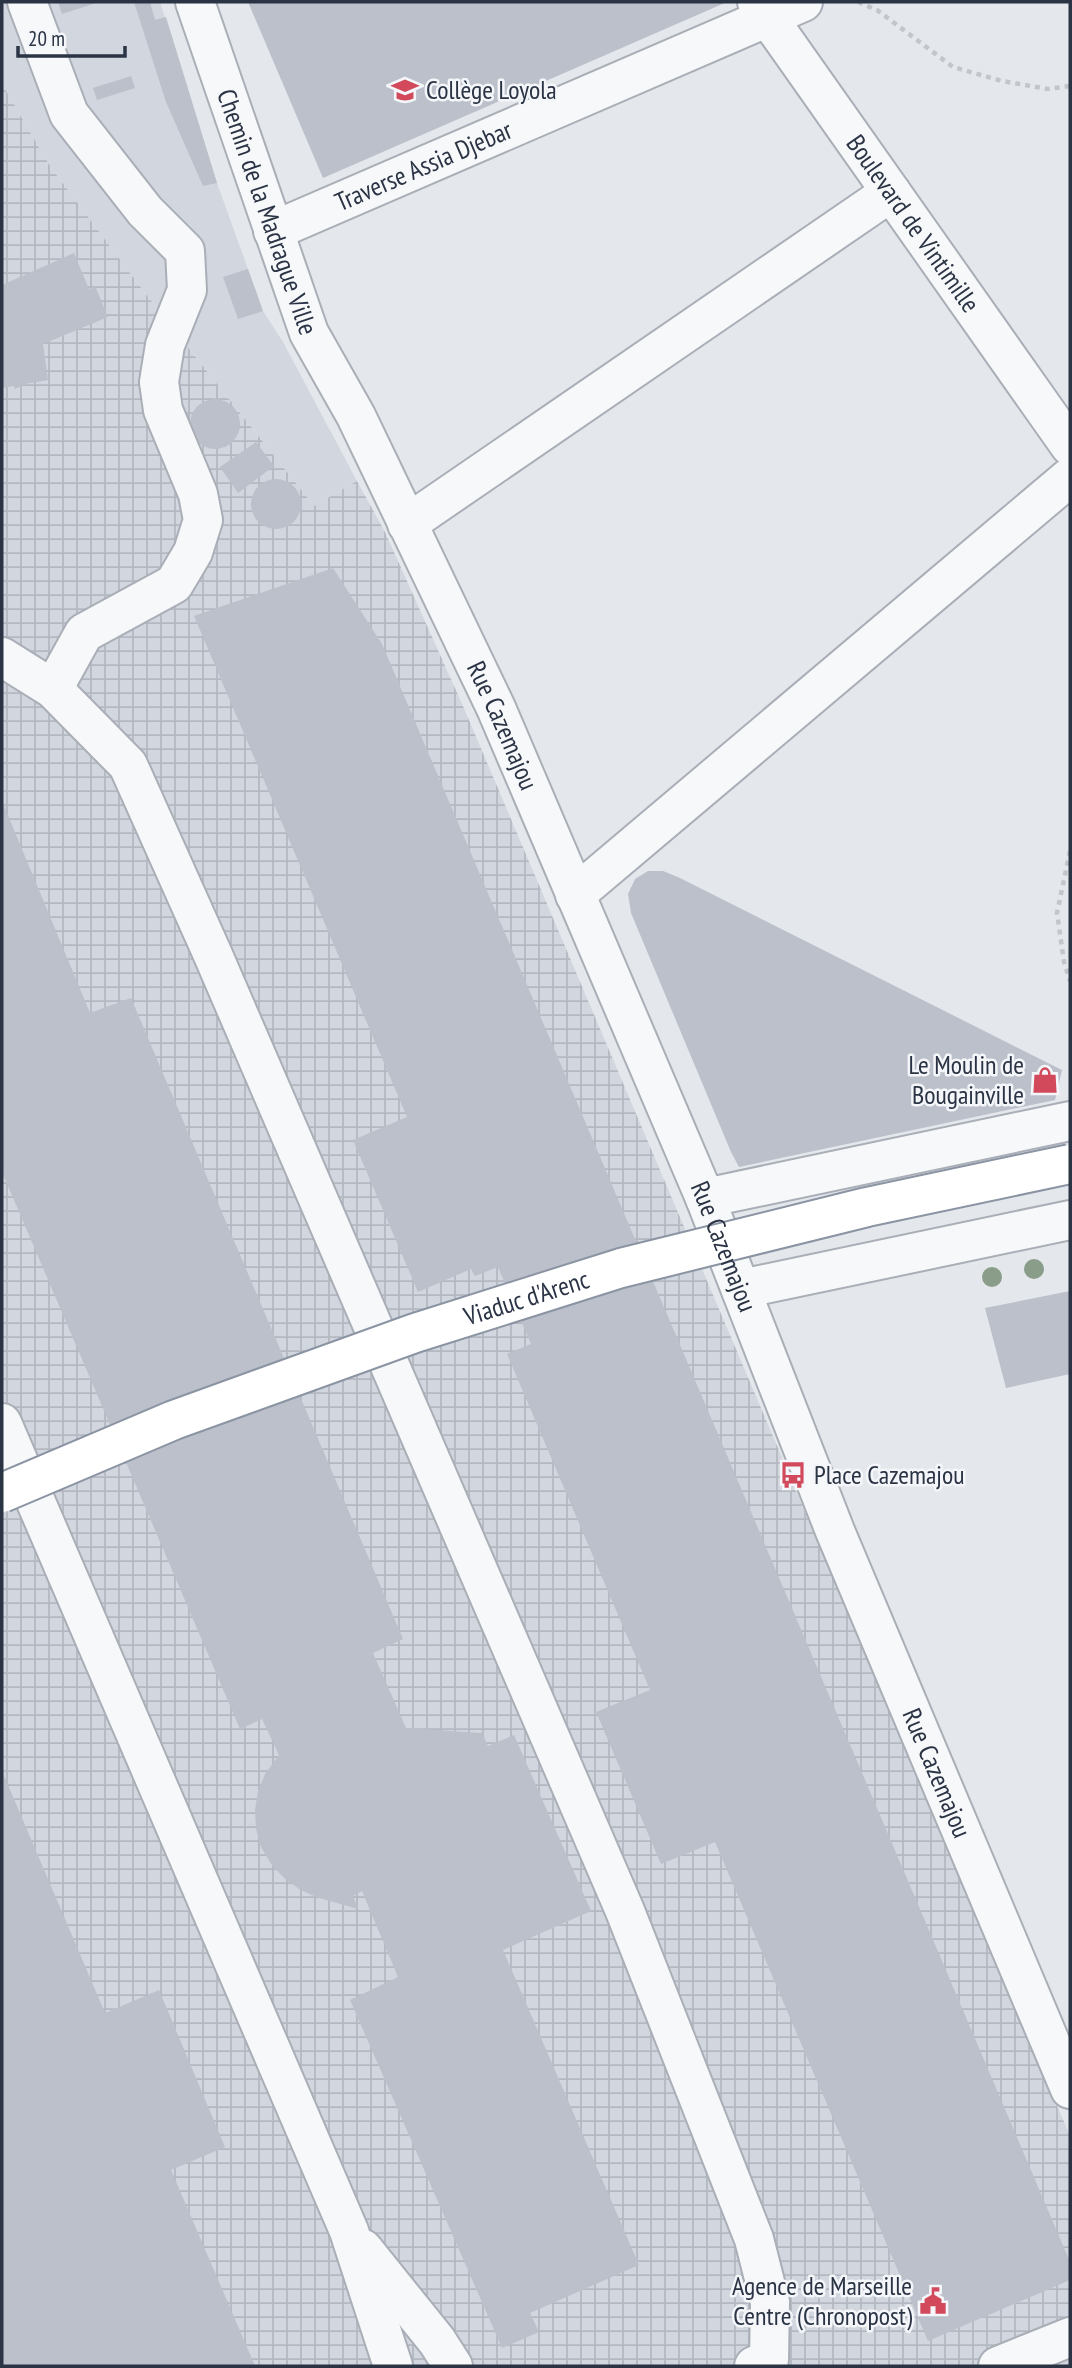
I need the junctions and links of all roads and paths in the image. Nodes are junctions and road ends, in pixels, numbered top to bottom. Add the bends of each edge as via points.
1 (27, 2) edge
2 (195, 2) edge
3 (803, 2) edge
4 (858, 2) edge
5 (762, 9) edge
6 (1070, 86) edge
7 (891, 192) junction
8 (273, 232) junction
9 (356, 416) joint
10 (1070, 446) edge
11 (1070, 477) edge
12 (407, 524) junction
13 (2, 657) edge
14 (53, 688) junction
15 (1070, 851) edge
16 (575, 895) junction
17 (1070, 981) edge
18 (1070, 1121) edge
19 (1070, 1164) edge
20 (705, 1198) junction
21 (1070, 1220) edge
22 (741, 1289) junction
23 (2, 1423) edge
24 (2, 1493) edge
25 (1070, 2089) edge
26 (349, 2231) junction
27 (1070, 2337) edge
28 (772, 2364) edge
29 (393, 2366) edge
30 (453, 2366) edge
31 (998, 2366) edge

1 - 14 street via 69,114 145,211 186,251 187,290 165,345 159,382 163,410 198,494 203,520 193,552 174,584 84,633
2 - 8 street, Chemin de la Madrague Ville
3 - 5 street, Traverse Assia Djebar
4 - 6 path via 877,10 953,67 1048,89
5 - 7 street, Boulevard de Vintimille
5 - 8 street, Traverse Assia Djebar
7 - 10 street, Boulevard de Vintimille
7 - 12 street
8 - 9 street, Chemin de la Madrague Ville via 309,333
9 - 12 street, Rue Cazemajou
11 - 16 street
12 - 16 street, Rue Cazemajou via 496,708
13 - 14 street
14 - 28 street via 128,765 523,1669 625,1910 754,2239 770,2302
15 - 17 path via 1057,913
16 - 20 street, Rue Cazemajou
18 - 20 street
19 - 24 highway, Viaduc d'Arenc, bridge via 867,1206 621,1268 415,1333 174,1420
20 - 22 street, Rue Cazemajou
21 - 22 street
22 - 25 street, Rue Cazemajou via 835,1531
23 - 26 street
26 - 29 street
26 - 30 street
27 - 31 street

